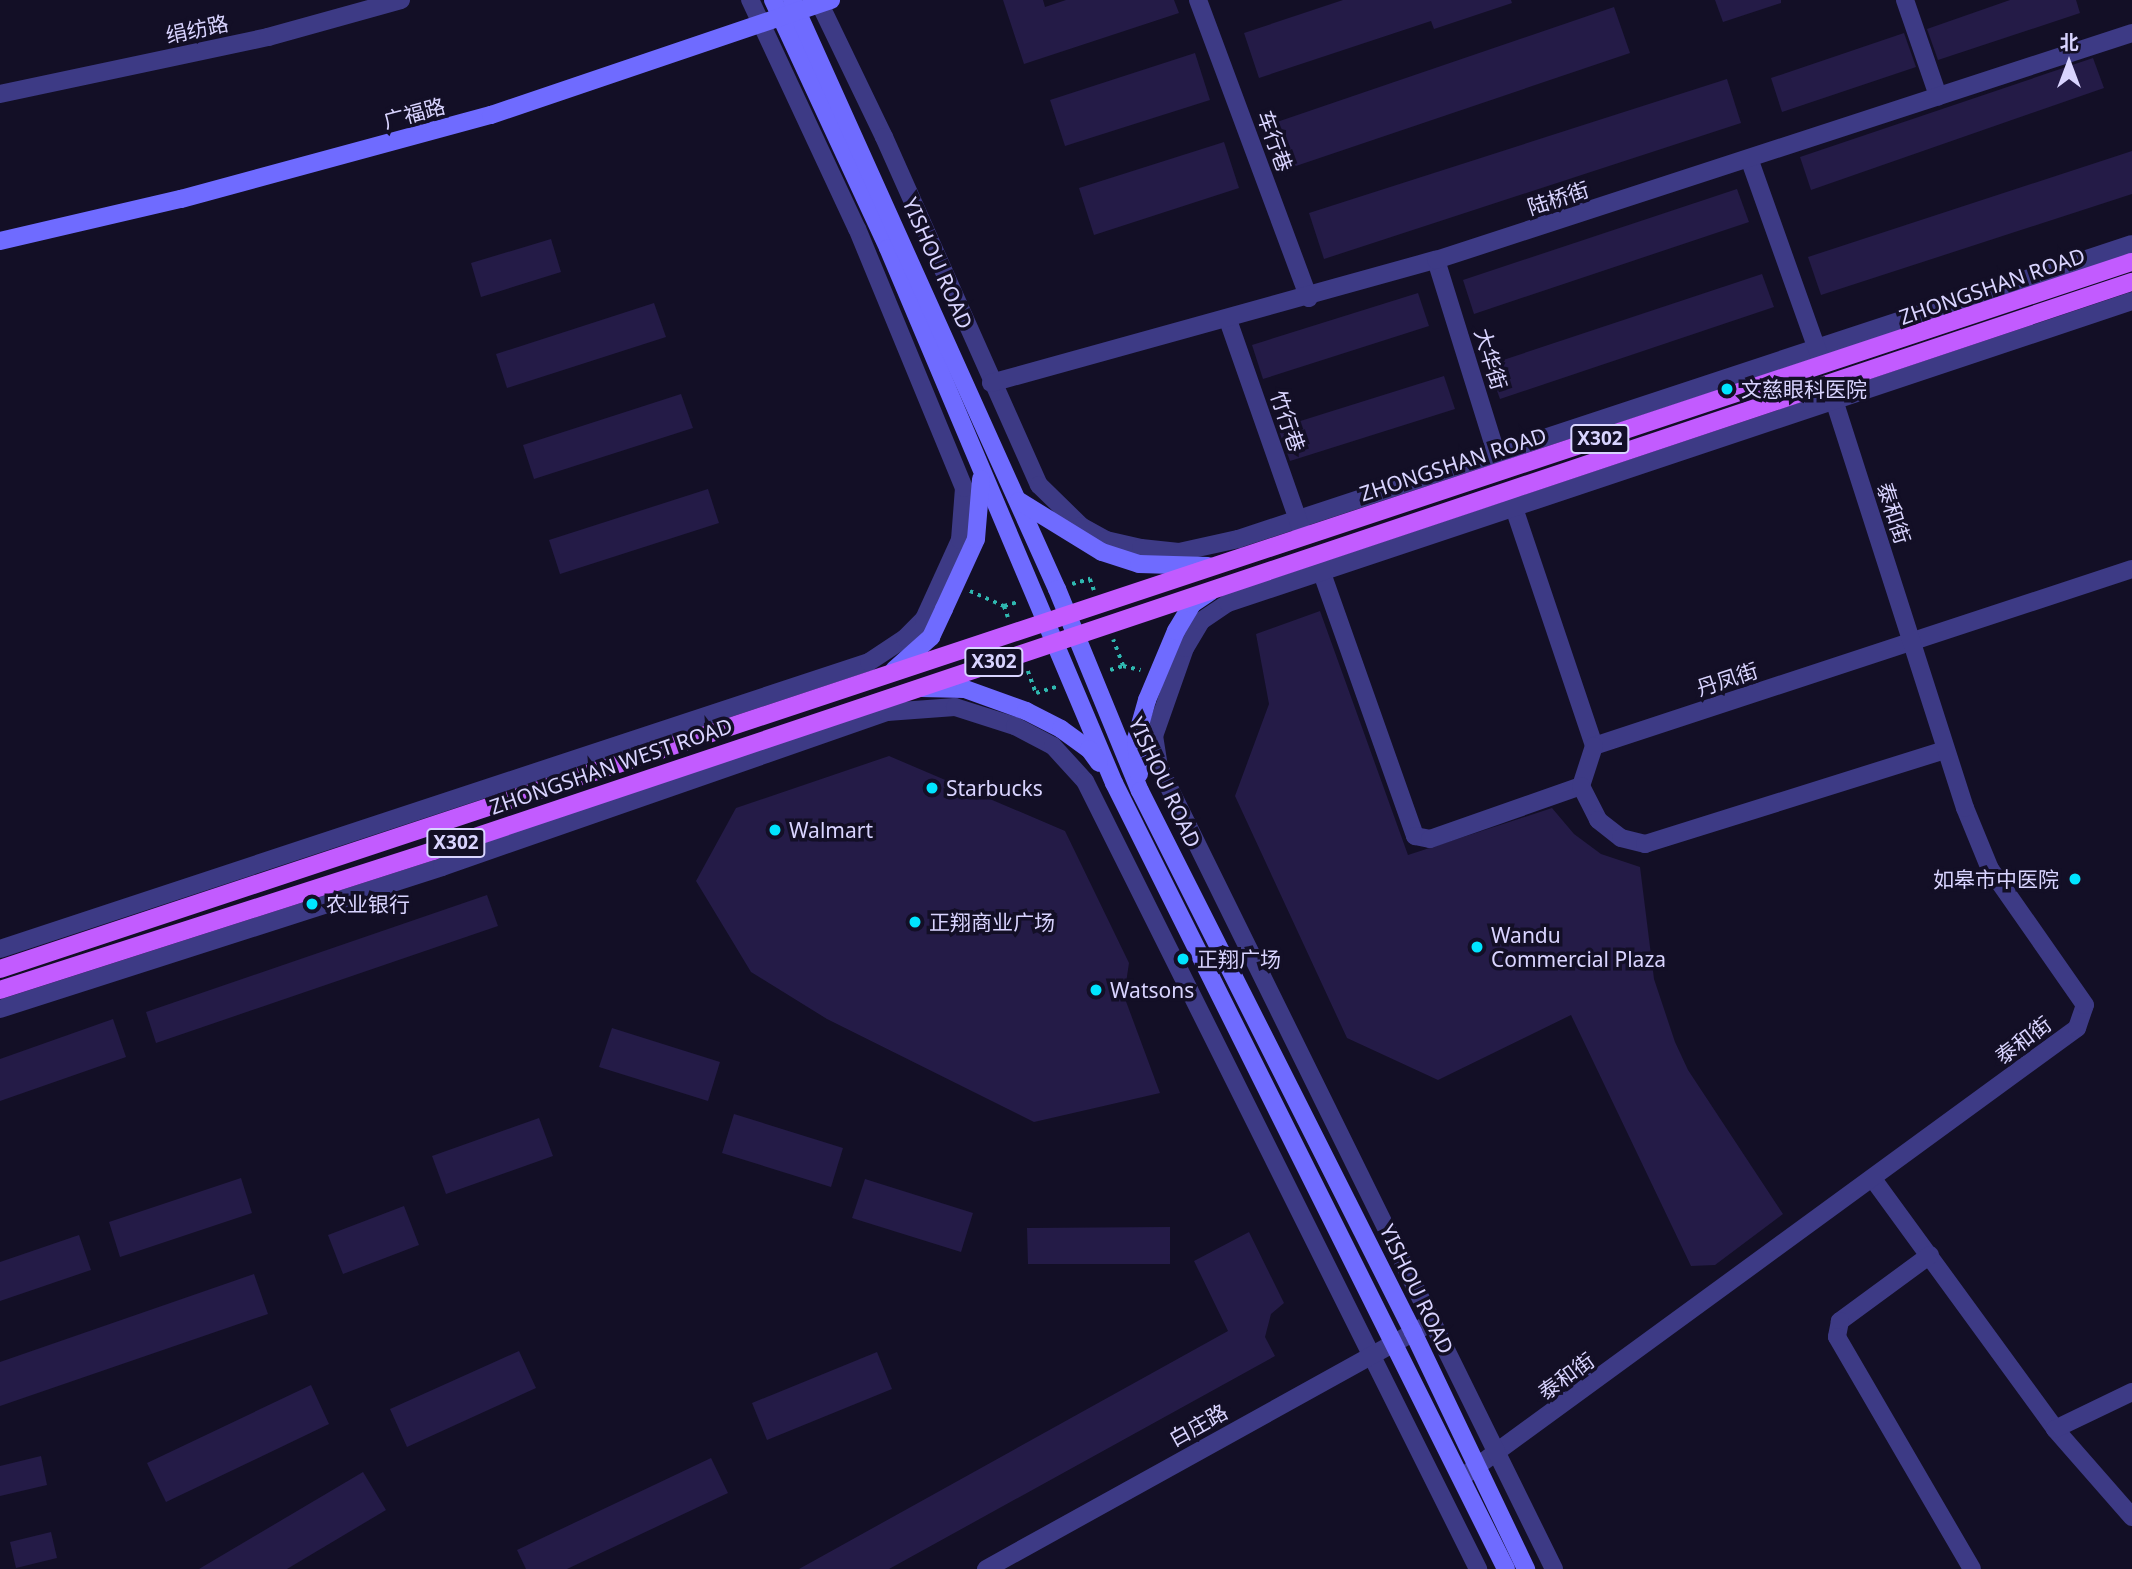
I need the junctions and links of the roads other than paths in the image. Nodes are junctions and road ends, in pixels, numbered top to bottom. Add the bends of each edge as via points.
1 (401, 0) edge
2 (750, 0) edge
3 (773, 0) edge
4 (1198, 0) edge
5 (1905, 0) edge
6 (823, 1) edge
7 (790, 10) edge
8 (760, 24) junction
9 (2132, 33) edge
10 (0, 94) edge
11 (1938, 96) junction
12 (1750, 161) junction
13 (0, 241) edge
14 (2132, 244) edge
15 (1436, 260) junction
16 (2132, 262) edge
17 (2132, 282) edge
18 (1309, 298) junction
19 (2132, 301) edge
20 (1228, 320) junction
21 (1823, 366) junction
22 (991, 383) junction
23 (1834, 401) junction
24 (982, 472) junction
25 (1505, 480) junction
26 (1018, 500) junction
27 (1298, 520) junction
28 (1310, 545) junction
29 (1222, 565) junction
30 (2132, 569) edge
31 (1321, 570) junction
32 (1219, 586) junction
33 (1067, 612) junction
34 (1044, 620) junction
35 (1077, 636) junction
36 (1054, 643) junction
37 (1913, 643) junction
38 (894, 670) junction
39 (910, 688) junction
40 (1594, 746) junction
41 (1945, 750) junction
42 (1114, 783) junction
43 (1581, 786) junction
44 (1140, 791) junction
45 (0, 949) edge
46 (0, 969) edge
47 (0, 990) edge
48 (0, 1009) edge
49 (1873, 1180) junction
50 (1930, 1255) junction
51 (1433, 1322) junction
52 (1413, 1332) junction
53 (1394, 1341) junction
54 (1373, 1353) junction
55 (2132, 1392) edge
56 (2055, 1429) junction
57 (1498, 1454) junction
58 (1478, 1467) junction
59 (1462, 1477) junction
60 (2132, 1517) edge
61 (986, 1569) edge
62 (1478, 1569) edge
63 (1506, 1569) edge
64 (1526, 1569) edge
65 (1554, 1569) edge
66 (1972, 1569) edge

1 - 10 street, 绢纺路 via 268,37
2 - 8 street
3 - 7 main road, YISHOU ROAD
4 - 18 street, 车行巷
5 - 11 street
6 - 7 main road, 广福路
6 - 22 street
7 - 8 main road, 广福路
7 - 24 main road, YISHOU ROAD
7 - 26 main road, YISHOU ROAD
8 - 13 main road, 广福路 via 491,115 181,199
8 - 45 street via 858,229 964,488 960,540 924,619 869,662
9 - 11 street, 陆桥街
11 - 12 street, 陆桥街
12 - 15 street, 陆桥街
12 - 21 street, 泰和街
14 - 21 street
15 - 18 street, 陆桥街
15 - 25 street, 大华街
16 - 21 main road, ZHONGSHAN ROAD / X302
17 - 21 main road, ZHONGSHAN ROAD / X302
18 - 20 street, 陆桥街
19 - 23 street
20 - 22 street, 陆桥街
20 - 27 street, 竹行巷
21 - 23 street, 泰和街
21 - 25 main road, ZHONGSHAN ROAD / X302
21 - 25 street
22 - 27 street via 1039,485 1057,506 1106,540 1179,552
23 - 25 street
23 - 37 street, 泰和街
24 - 34 main road, YISHOU ROAD
24 - 38 main road via 976,539 931,637
25 - 27 street
25 - 28 main road, ZHONGSHAN ROAD / X302
25 - 31 street
25 - 40 street
26 - 29 main road via 1102,552 1139,564
26 - 33 main road, YISHOU ROAD
27 - 28 street, 竹行巷
28 - 29 main road, ZHONGSHAN ROAD / X302
28 - 31 street, 竹行巷
28 - 32 main road, ZHONGSHAN ROAD / X302
29 - 33 main road, ZHONGSHAN ROAD / X302
30 - 37 street, 丹凤街
31 - 43 street, 竹行巷 via 1415,836 1430,839
31 - 51 street via 1228,603 1201,621 1185,648 1154,736 1160,767 1184,820
32 - 35 main road, ZHONGSHAN ROAD / X302
32 - 44 main road via 1192,604 1147,700 1136,739
33 - 34 main road, ZHONGSHAN WEST ROAD / X302
33 - 35 main road, YISHOU ROAD
34 - 36 main road, YISHOU ROAD
34 - 38 main road, ZHONGSHAN WEST ROAD / X302
35 - 36 main road, ZHONGSHAN WEST ROAD / X302
35 - 44 main road, YISHOU ROAD
36 - 39 main road, ZHONGSHAN WEST ROAD / X302
36 - 42 main road, YISHOU ROAD
37 - 40 street, 丹凤街
37 - 41 street, 泰和街
38 - 46 main road, ZHONGSHAN WEST ROAD / X302
39 - 42 main road via 965,689 1026,711 1089,749
39 - 47 main road, ZHONGSHAN WEST ROAD / X302 via 433,851
40 - 43 street
41 - 43 street via 1644,844 1621,838 1598,820
41 - 49 street, 泰和街 via 1990,869 2085,1005 2077,1028
42 - 53 main road, YISHOU ROAD
44 - 52 main road, YISHOU ROAD
48 - 54 street via 442,867 887,712 955,707 1015,726 1053,746 1085,781
49 - 50 street
49 - 57 street, 泰和街
50 - 56 street
50 - 66 street via 1840,1321 1838,1337
51 - 52 street, 白庄路
51 - 57 street
52 - 53 street, 白庄路
52 - 58 main road, YISHOU ROAD
53 - 54 street, 白庄路
53 - 59 main road, YISHOU ROAD
54 - 61 street, 白庄路
54 - 62 street
55 - 56 street
56 - 60 street
57 - 58 street, 泰和街
57 - 65 street
58 - 59 street, 泰和街
58 - 64 main road, YISHOU ROAD
59 - 63 main road, YISHOU ROAD

